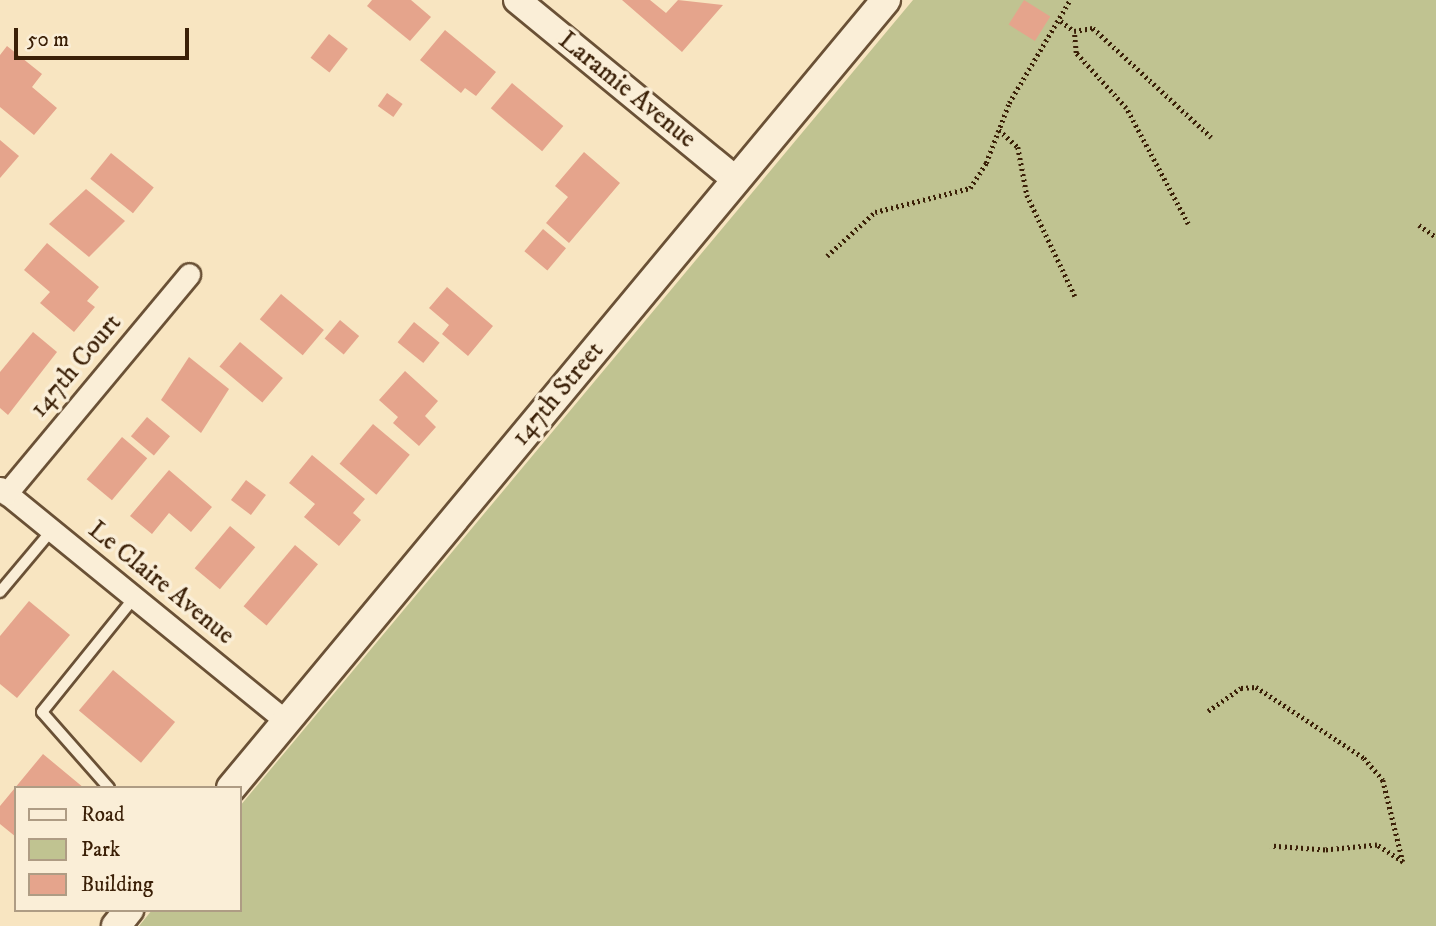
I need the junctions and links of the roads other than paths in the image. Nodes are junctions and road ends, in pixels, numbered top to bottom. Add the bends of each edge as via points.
1 (517, 0) edge
2 (886, 0) edge
3 (736, 180) junction
4 (189, 274) dead end
5 (3, 491) edge
6 (51, 530) junction
7 (0, 592) edge
8 (134, 598) junction
9 (286, 721) junction
10 (107, 786) edge
11 (233, 786) edge
12 (127, 912) edge
13 (116, 926) edge

1 - 3 street, Laramie Avenue
2 - 3 main road, 147th Street
3 - 9 main road, 147th Street
4 - 5 street, 147th Court
5 - 6 street, Le Claire Avenue
6 - 7 lane
6 - 8 street, Le Claire Avenue
8 - 9 street, Le Claire Avenue
8 - 10 lane via 42,712
9 - 11 main road, 147th Street
12 - 13 main road

